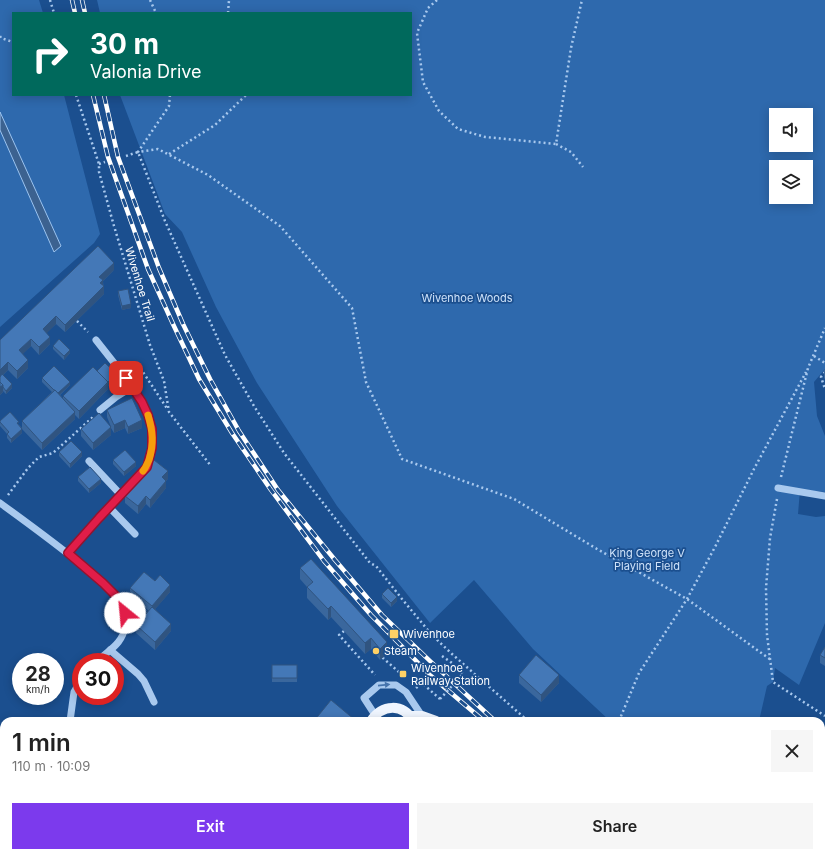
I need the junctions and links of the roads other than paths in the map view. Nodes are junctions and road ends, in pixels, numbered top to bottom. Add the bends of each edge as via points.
1 (96, 340) dead end
2 (132, 387) junction
3 (100, 410) road end
4 (89, 461) dead end
5 (778, 488) road end
6 (121, 495) junction
7 (825, 496) edge
8 (1, 503) edge
9 (110, 508) junction
10 (135, 534) dead end
11 (68, 553) junction
12 (110, 650) junction
13 (107, 653) edge
14 (154, 702) dead end
15 (72, 705) edge
16 (71, 717) edge
17 (373, 717) edge
18 (374, 717) edge
19 (413, 717) edge
20 (415, 717) edge

1 - 2 street
2 - 3 street
2 - 6 street via 148,415 152,429 152,448 147,467
4 - 6 street
5 - 7 street
6 - 9 street
8 - 11 street
9 - 10 street
9 - 11 street
11 - 12 street via 117,597 125,613 126,627 122,638
12 - 13 street
12 - 14 street via 144,681
15 - 16 street
17 -> 20 street via 364,698 379,685 396,685 406,692
18 - 19 main road via 381,710 389,708 397,708

